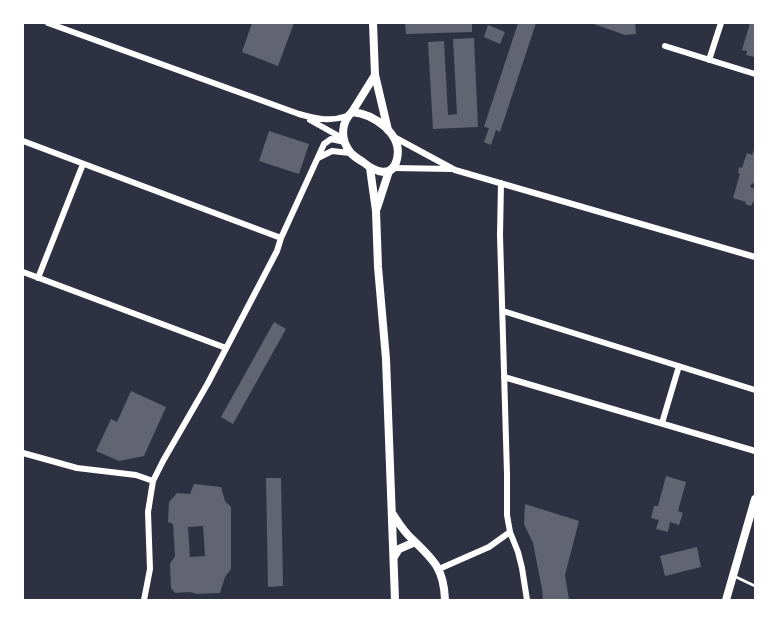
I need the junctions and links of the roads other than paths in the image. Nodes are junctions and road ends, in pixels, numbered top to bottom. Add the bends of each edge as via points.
1 (48, 23) edge
2 (373, 23) edge
3 (720, 23) edge
4 (665, 46) dead end
5 (709, 60) junction
6 (375, 75) junction
7 (755, 75) edge
8 (299, 114) junction
9 (350, 114) junction
10 (391, 133) junction
11 (344, 140) junction
12 (23, 141) edge
13 (350, 153) junction
14 (317, 159) junction
15 (83, 164) junction
16 (370, 168) junction
17 (391, 169) junction
18 (455, 170) junction
19 (501, 183) junction
20 (376, 211) junction
21 (281, 237) junction
22 (755, 257) edge
23 (23, 272) edge
24 (38, 278) junction
25 (503, 311) junction
26 (226, 348) junction
27 (679, 366) junction
28 (504, 377) junction
29 (755, 390) edge
30 (662, 423) junction
31 (755, 451) edge
32 (23, 453) edge
33 (153, 481) junction
34 (755, 499) edge
35 (392, 513) junction
36 (510, 532) junction
37 (415, 542) junction
38 (394, 557) junction
39 (439, 569) junction
40 (733, 576) junction
41 (755, 586) edge
42 (144, 600) edge
43 (395, 600) edge
44 (445, 600) edge
45 (527, 600) edge
46 (726, 600) edge

1 - 8 street
2 - 6 street
3 - 5 street
4 - 5 street
5 - 7 street
6 - 9 street
6 - 10 street
8 - 9 street via 334,121
8 - 11 street
9 - 10 street via 369,115
9 - 11 street via 343,126
10 - 17 street via 397,147
10 - 18 street
11 - 13 street
11 - 14 street via 329,139
12 - 15 street
13 - 14 street via 328,152
13 - 16 street
14 - 21 street
15 - 21 street
15 - 24 street
16 - 17 street via 380,172
16 - 20 street
17 - 18 street
17 - 20 street
18 - 19 street
19 - 22 street
19 - 25 street
20 - 35 street
21 - 26 street
23 - 24 street
24 - 26 street
25 - 27 street
25 - 28 street
26 - 33 street
27 - 29 street
27 - 30 street
28 - 30 street
28 - 36 street
30 - 31 street
32 - 33 street
33 - 42 street via 148,512 150,569
34 - 40 street
35 - 37 street
35 - 38 street
36 - 39 street via 489,547
36 - 45 street
37 - 38 street via 399,549
37 - 39 street
38 - 43 street
39 - 44 street
40 - 41 lane
40 - 46 street

